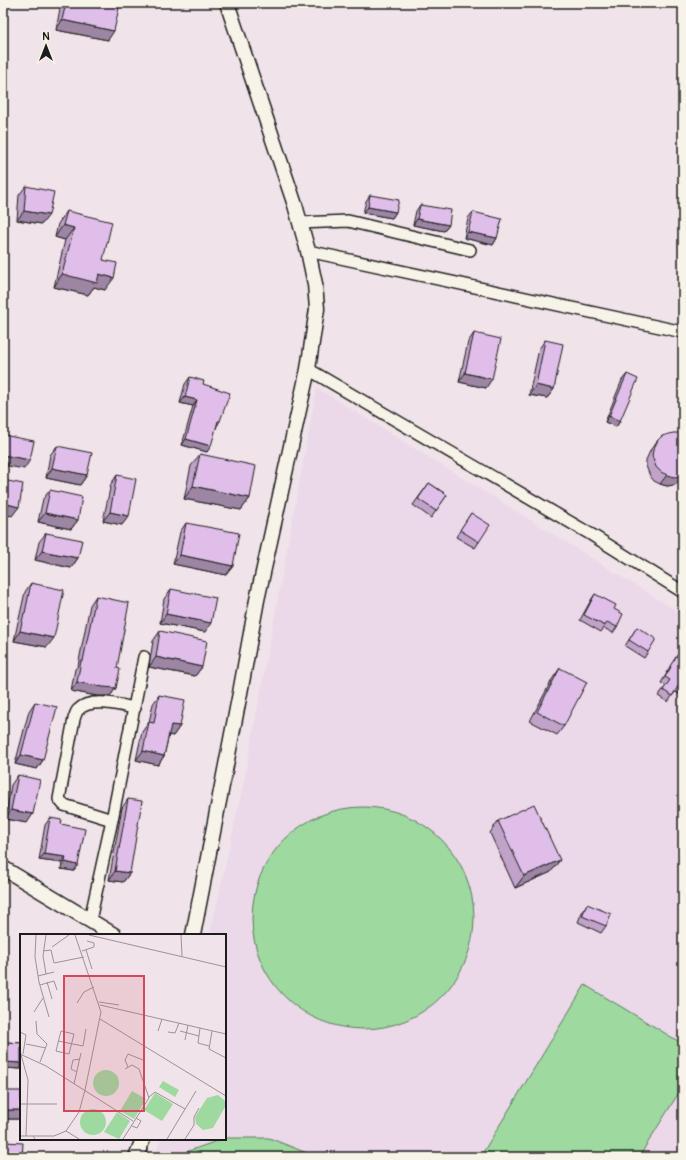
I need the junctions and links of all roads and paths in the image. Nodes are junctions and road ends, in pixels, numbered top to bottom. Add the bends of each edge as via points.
1 (226, 3) edge
2 (300, 223) junction
3 (470, 250) dead end
4 (308, 251) junction
5 (683, 332) edge
6 (308, 369) junction
7 (683, 592) edge
8 (144, 657) dead end
9 (135, 708) junction
10 (112, 820) junction
11 (3, 868) edge
12 (90, 920) junction
13 (112, 934) edge
14 (193, 934) edge
15 (143, 1140) edge
16 (136, 1157) edge

1 - 2 street
2 - 3 street via 348,221
2 - 4 street
4 - 5 street
4 - 6 street via 317,309
6 - 7 street via 592,535
6 - 14 street via 257,600
8 - 9 street
9 - 10 street
9 - 10 street via 98,702 78,710 74,719 59,799 64,806
10 - 12 street
11 - 12 street
12 - 13 street
15 - 16 street

